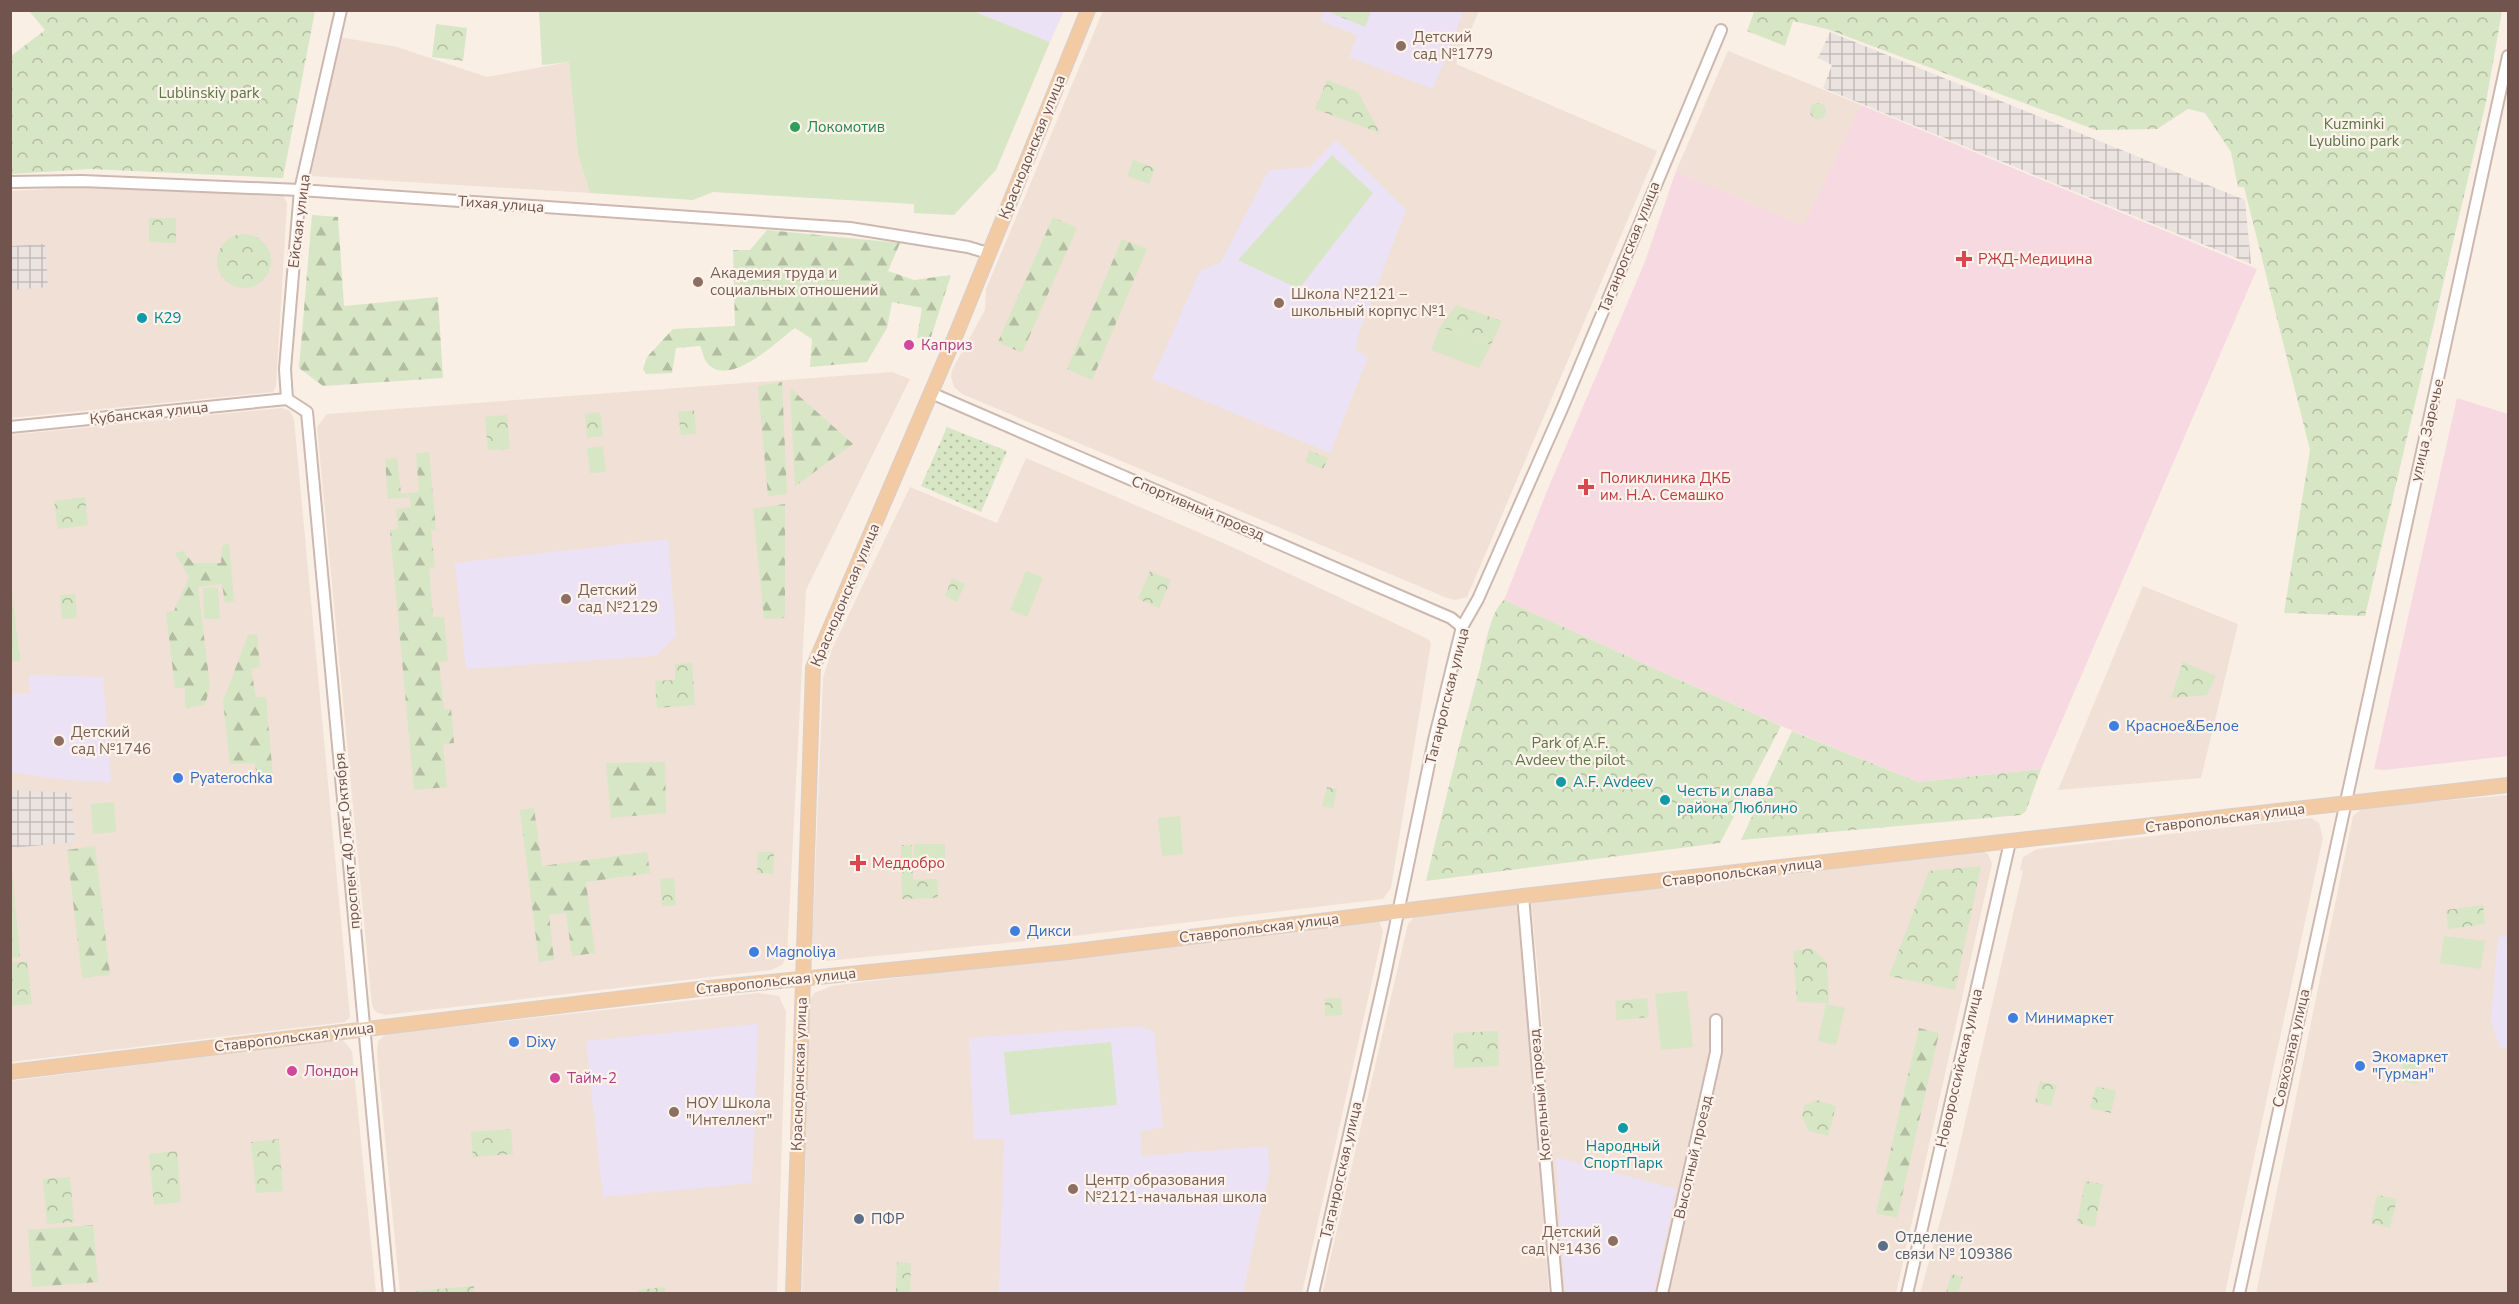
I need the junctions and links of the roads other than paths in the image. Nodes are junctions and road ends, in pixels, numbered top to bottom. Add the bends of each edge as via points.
1 (340, 10) edge
2 (1088, 10) edge
3 (1721, 30) dead end
4 (2508, 56) edge
5 (10, 182) edge
6 (300, 190) junction
7 (988, 253) junction
8 (931, 393) junction
9 (287, 399) junction
10 (10, 427) edge
11 (1462, 627) junction
12 (2508, 785) edge
13 (2347, 804) junction
14 (2010, 842) junction
15 (1522, 897) junction
16 (1398, 912) junction
17 (802, 978) junction
18 (1716, 1020) dead end
19 (365, 1028) junction
20 (10, 1072) edge
21 (390, 1293) edge
22 (793, 1293) edge
23 (1313, 1293) edge
24 (1557, 1293) edge
25 (1662, 1293) edge
26 (1908, 1293) edge
27 (2239, 1293) edge

1 - 6 street, Ейская улица
2 - 7 main road, Краснодонская улица
3 - 11 street, Таганрогская улица via 1557,418
4 - 13 street, улица Заречье
5 - 6 street, Тихая улица
6 - 7 street, Тихая улица via 850,228
6 - 9 street, Ейская улица via 285,369
7 - 8 main road, Краснодонская улица
8 - 11 street, Спортивный проезд via 1450,618
8 - 17 main road, Краснодонская улица via 813,668
9 - 10 street, Кубанская улица
9 - 19 street, проспект 40 лет Октября via 306,412
11 - 16 street, Таганрогская улица
12 - 13 main road, Ставропольская улица
13 - 14 main road, Ставропольская улица
13 - 27 street, Совхозная улица
14 - 15 main road, Ставропольская улица
14 - 26 street, Новороссийская улица
15 - 16 main road, Ставропольская улица
15 - 24 street, Котельный проезд
16 - 17 main road, Ставропольская улица via 1057,953
16 - 23 street, Таганрогская улица
17 - 19 main road, Ставропольская улица
17 - 22 main road, Краснодонская улица
18 - 25 street, Высотный проезд via 1716,1052
19 - 20 main road, Ставропольская улица
19 - 21 street, проспект 40 лет Октября

